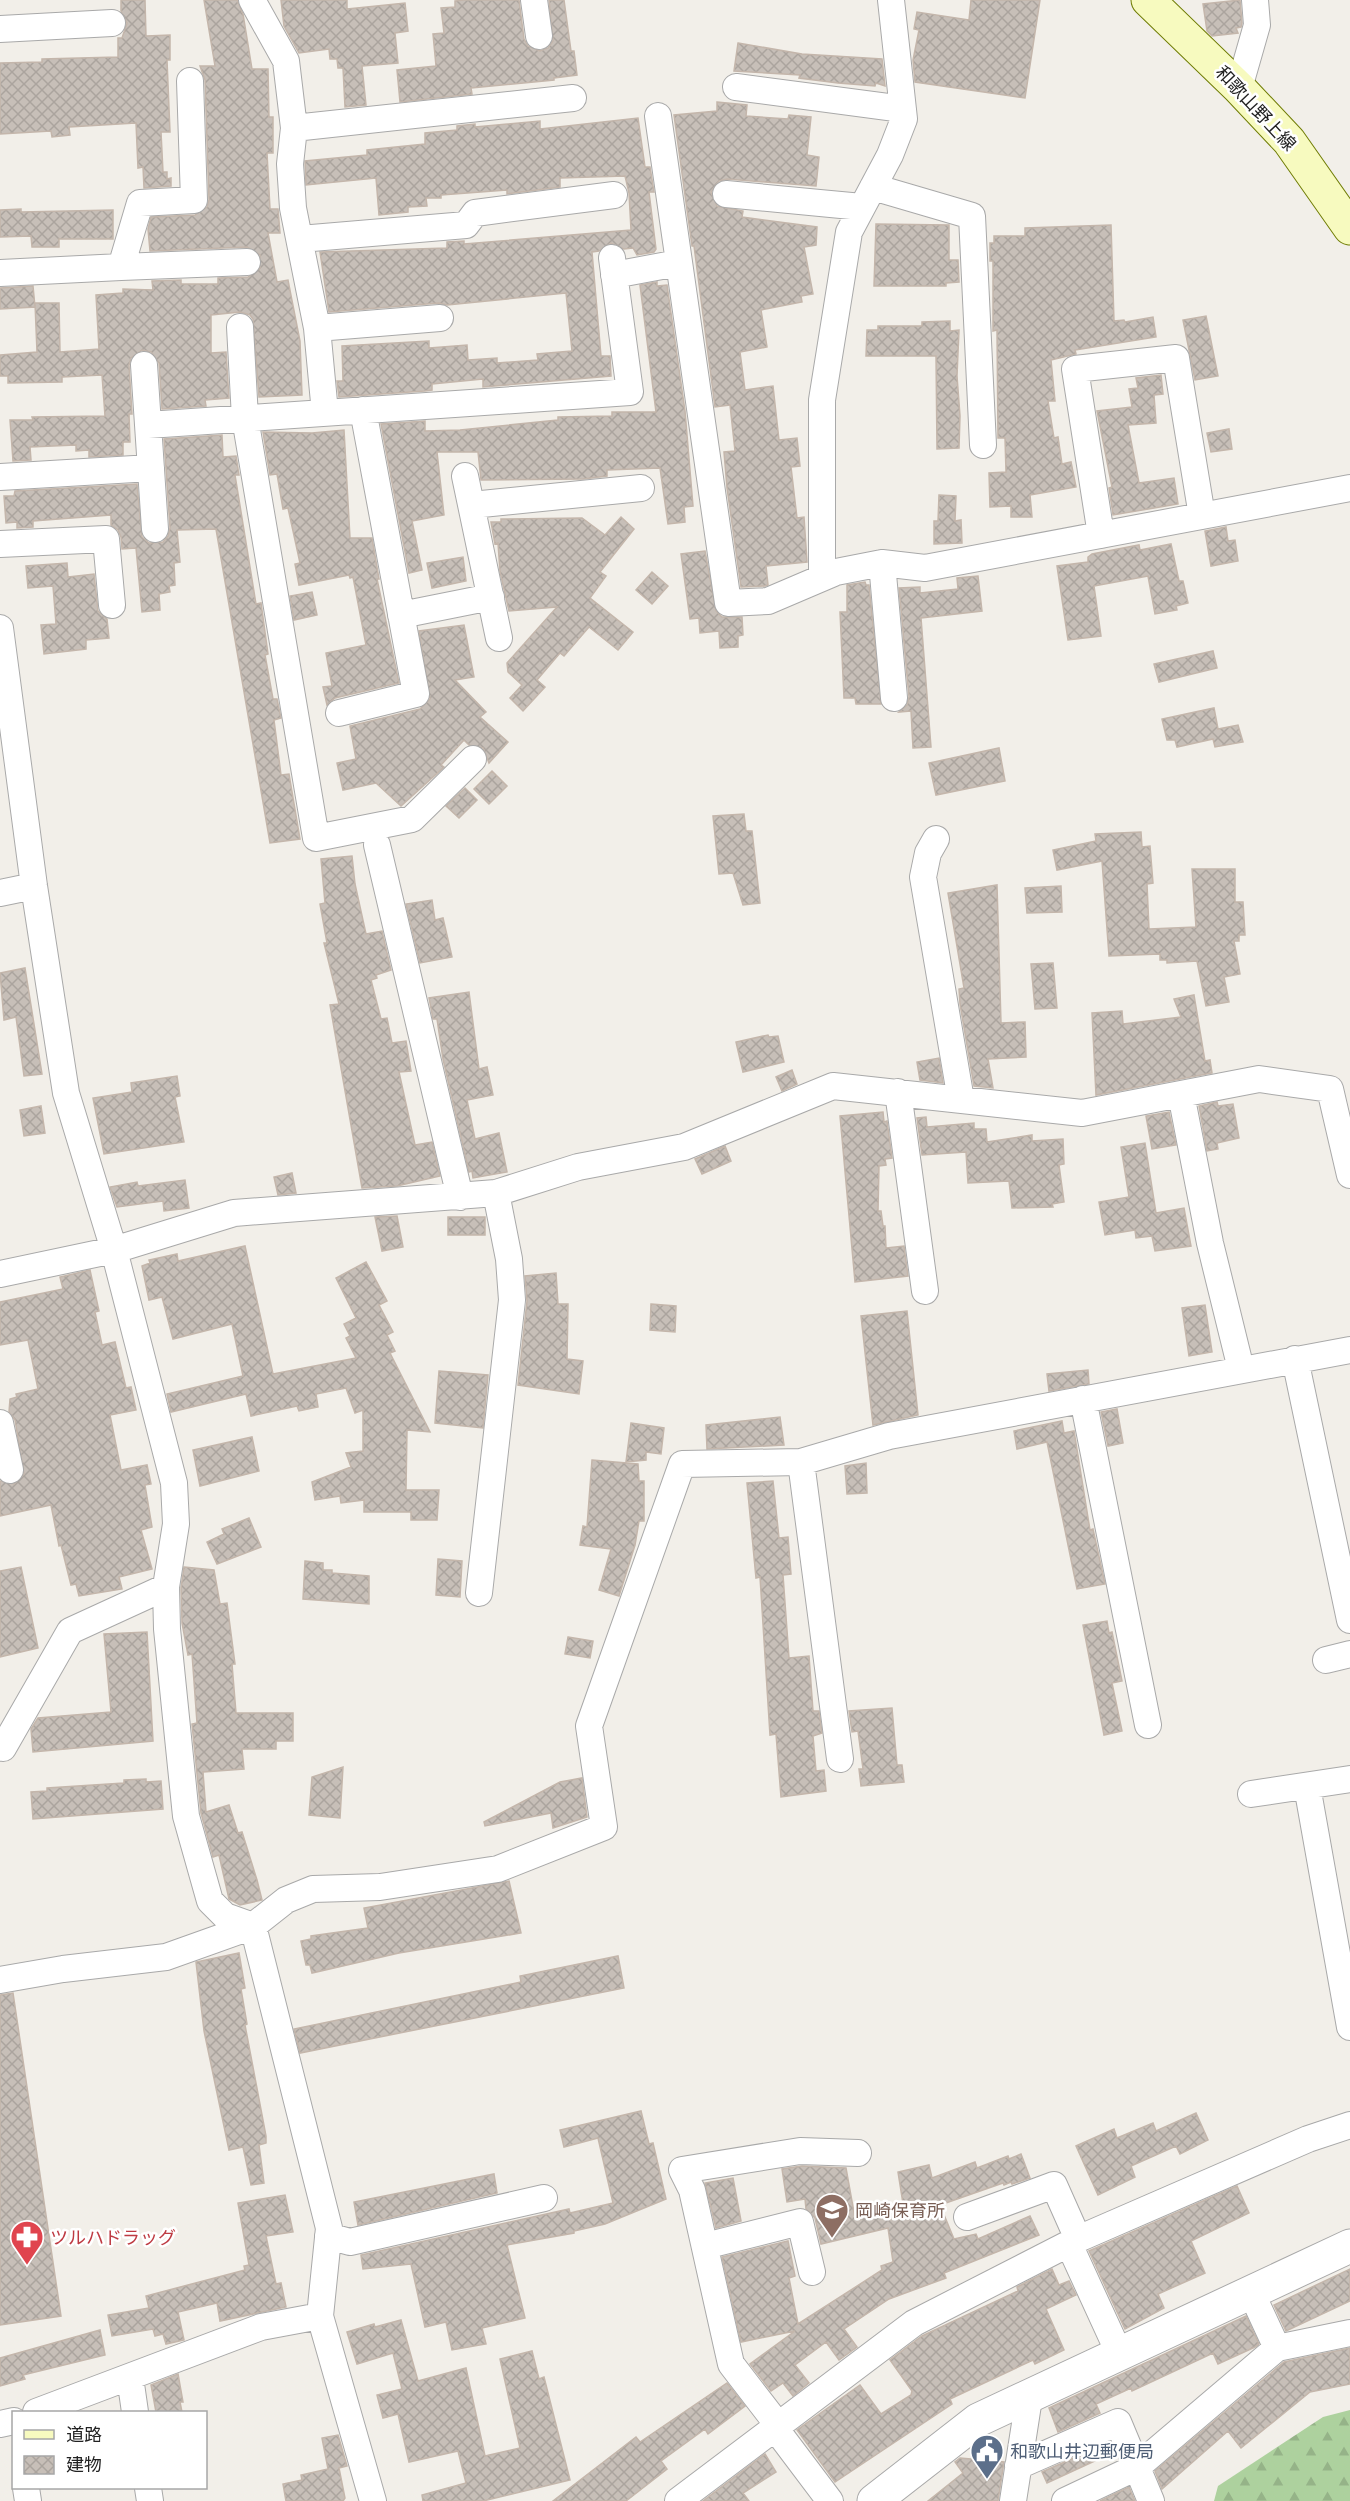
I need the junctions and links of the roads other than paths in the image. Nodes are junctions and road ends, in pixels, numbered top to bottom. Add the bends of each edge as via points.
1 (252, 0) edge
2 (534, 0) edge
3 (891, 0) edge
4 (1148, 0) edge
5 (1255, 0) edge
6 (112, 23) dead end
7 (0, 30) edge
8 (538, 36) dead end
9 (190, 81) dead end
10 (736, 87) dead end
11 (1239, 88) junction
12 (573, 98) dead end
13 (903, 109) junction
14 (658, 116) dead end
15 (294, 128) junction
16 (726, 194) dead end
17 (614, 195) dead end
18 (868, 197) junction
19 (1350, 228) edge
20 (300, 239) junction
21 (247, 262) dead end
22 (678, 263) junction
23 (121, 267) junction
24 (0, 273) edge
25 (440, 318) dead end
26 (240, 327) dead end
27 (317, 328) junction
28 (144, 365) dead end
29 (363, 410) junction
30 (325, 413) junction
31 (244, 418) junction
32 (148, 425) junction
33 (983, 445) dead end
34 (151, 468) junction
35 (465, 476) dead end
36 (0, 477) edge
37 (641, 488) dead end
38 (1350, 488) edge
39 (471, 505) junction
40 (1203, 516) junction
41 (155, 529) dead end
42 (1101, 535) junction
43 (0, 544) edge
44 (882, 563) junction
45 (822, 578) junction
46 (491, 597) junction
47 (112, 604) dead end
48 (401, 615) junction
49 (0, 628) edge
50 (499, 638) dead end
51 (2, 663) edge
52 (894, 698) dead end
53 (339, 713) dead end
54 (473, 759) dead end
55 (936, 839) dead end
56 (377, 845) dead end
57 (34, 886) junction
58 (0, 893) edge
59 (898, 1092) junction
60 (1180, 1094) junction
61 (961, 1100) junction
62 (1350, 1175) edge
63 (496, 1192) junction
64 (460, 1197) junction
65 (114, 1250) junction
66 (0, 1274) edge
67 (925, 1291) dead end
68 (1350, 1350) edge
69 (1295, 1359) junction
70 (1242, 1369) junction
71 (1083, 1399) junction
72 (0, 1423) edge
73 (801, 1462) junction
74 (10, 1470) dead end
75 (166, 1587) junction
76 (478, 1593) dead end
77 (1350, 1620) edge
78 (1148, 1725) dead end
79 (0, 1744) edge
80 (840, 1759) dead end
81 (1350, 1779) edge
82 (1307, 1786) junction
83 (1251, 1794) dead end
84 (253, 1926) junction
85 (0, 1980) edge
86 (1350, 2027) edge
87 (1350, 2125) edge
88 (858, 2153) dead end
89 (544, 2198) dead end
90 (967, 2217) dead end
91 (328, 2236) junction
92 (1073, 2242) junction
93 (705, 2246) junction
94 (1350, 2246) edge
95 (812, 2272) dead end
96 (1251, 2292) junction
97 (320, 2316) junction
98 (1350, 2333) edge
99 (1277, 2348) junction
100 (1119, 2353) junction
101 (130, 2377) junction
102 (1029, 2397) junction
103 (39, 2411) edge
104 (135, 2411) edge
105 (777, 2426) junction
106 (1018, 2466) junction
107 (1137, 2467) junction
108 (373, 2501) edge
109 (678, 2501) edge
110 (830, 2501) edge
111 (874, 2501) edge
112 (1013, 2501) edge
113 (1065, 2501) edge
114 (1151, 2501) edge

1 - 15 street via 286,61
2 - 8 street
3 - 13 street
4 - 11 main road, 和歌山野上線
5 - 11 street via 1257,25
6 - 7 street
9 - 23 street via 194,200 140,203
10 - 13 street
11 - 19 main road, 和歌山野上線 via 1289,141
12 - 15 street
13 - 18 street via 904,119
14 - 22 street
15 - 20 street via 290,164
16 - 18 street
17 - 20 street via 475,213 466,225
18 - 33 street via 972,216
18 - 45 street via 849,232 822,399
20 - 27 street
21 - 23 street
22 - 29 street via 613,266 630,392
22 - 45 street via 728,603 768,600
23 - 24 street
25 - 27 street
26 - 31 street
27 - 30 street
28 - 32 street
29 - 30 street
29 - 48 street
30 - 31 street
31 - 32 street
31 - 54 street via 316,838 412,819
32 - 34 street
34 - 36 street
34 - 41 street
35 - 39 street
37 - 39 street
38 - 40 street
39 - 46 street
40 - 42 street
40 - 42 street via 1176,358 1075,369
42 - 44 street via 925,568
43 - 47 street via 106,539
44 - 45 street
44 - 52 street
46 - 48 street
46 - 50 street
48 - 53 street via 416,694
49 - 51 street
51 - 57 street
55 - 61 street via 928,853 923,878
56 - 64 street
57 - 58 street
57 - 65 street via 66,1093
59 - 61 street
59 - 63 street via 833,1086 684,1147 578,1167
59 - 67 street
60 - 61 street via 1082,1113
60 - 62 street via 1259,1079 1330,1089
60 - 70 street via 1210,1243
63 - 64 street
63 - 76 street via 509,1259 512,1300
64 - 65 street via 234,1214
65 - 66 street
65 - 75 street via 174,1483 176,1524
68 - 69 street
69 - 70 street
69 - 77 street
70 - 71 street
71 - 73 street via 889,1436
71 - 78 street
72 - 74 street
73 - 80 street
73 - 84 street via 682,1464 588,1725 604,1827 498,1869 380,1887 313,1890 286,1900
75 - 79 street via 70,1631 3,1748
75 - 84 street via 186,1816 210,1901 225,1916
81 - 82 street
82 - 83 street
82 - 86 street
84 - 85 street via 166,1957
84 - 91 street via 300,2104
87 - 92 street via 1308,2139
88 - 93 street via 800,2151 682,2170 692,2190
89 - 91 street via 350,2242
90 - 92 street via 1054,2185
91 - 97 street
92 - 100 street
92 - 105 street via 914,2323
93 - 95 street via 800,2222
93 - 105 street via 731,2364
94 - 96 street
96 - 99 street
96 - 100 street
97 - 101 street via 261,2327
97 - 108 street
98 - 99 street
99 - 107 street
100 - 102 street
101 - 103 street
101 - 104 street
102 - 106 street
102 - 111 street via 978,2420
105 - 109 street
105 - 110 street
106 - 107 street via 1118,2422
106 - 112 street
107 - 113 street
107 - 114 street

